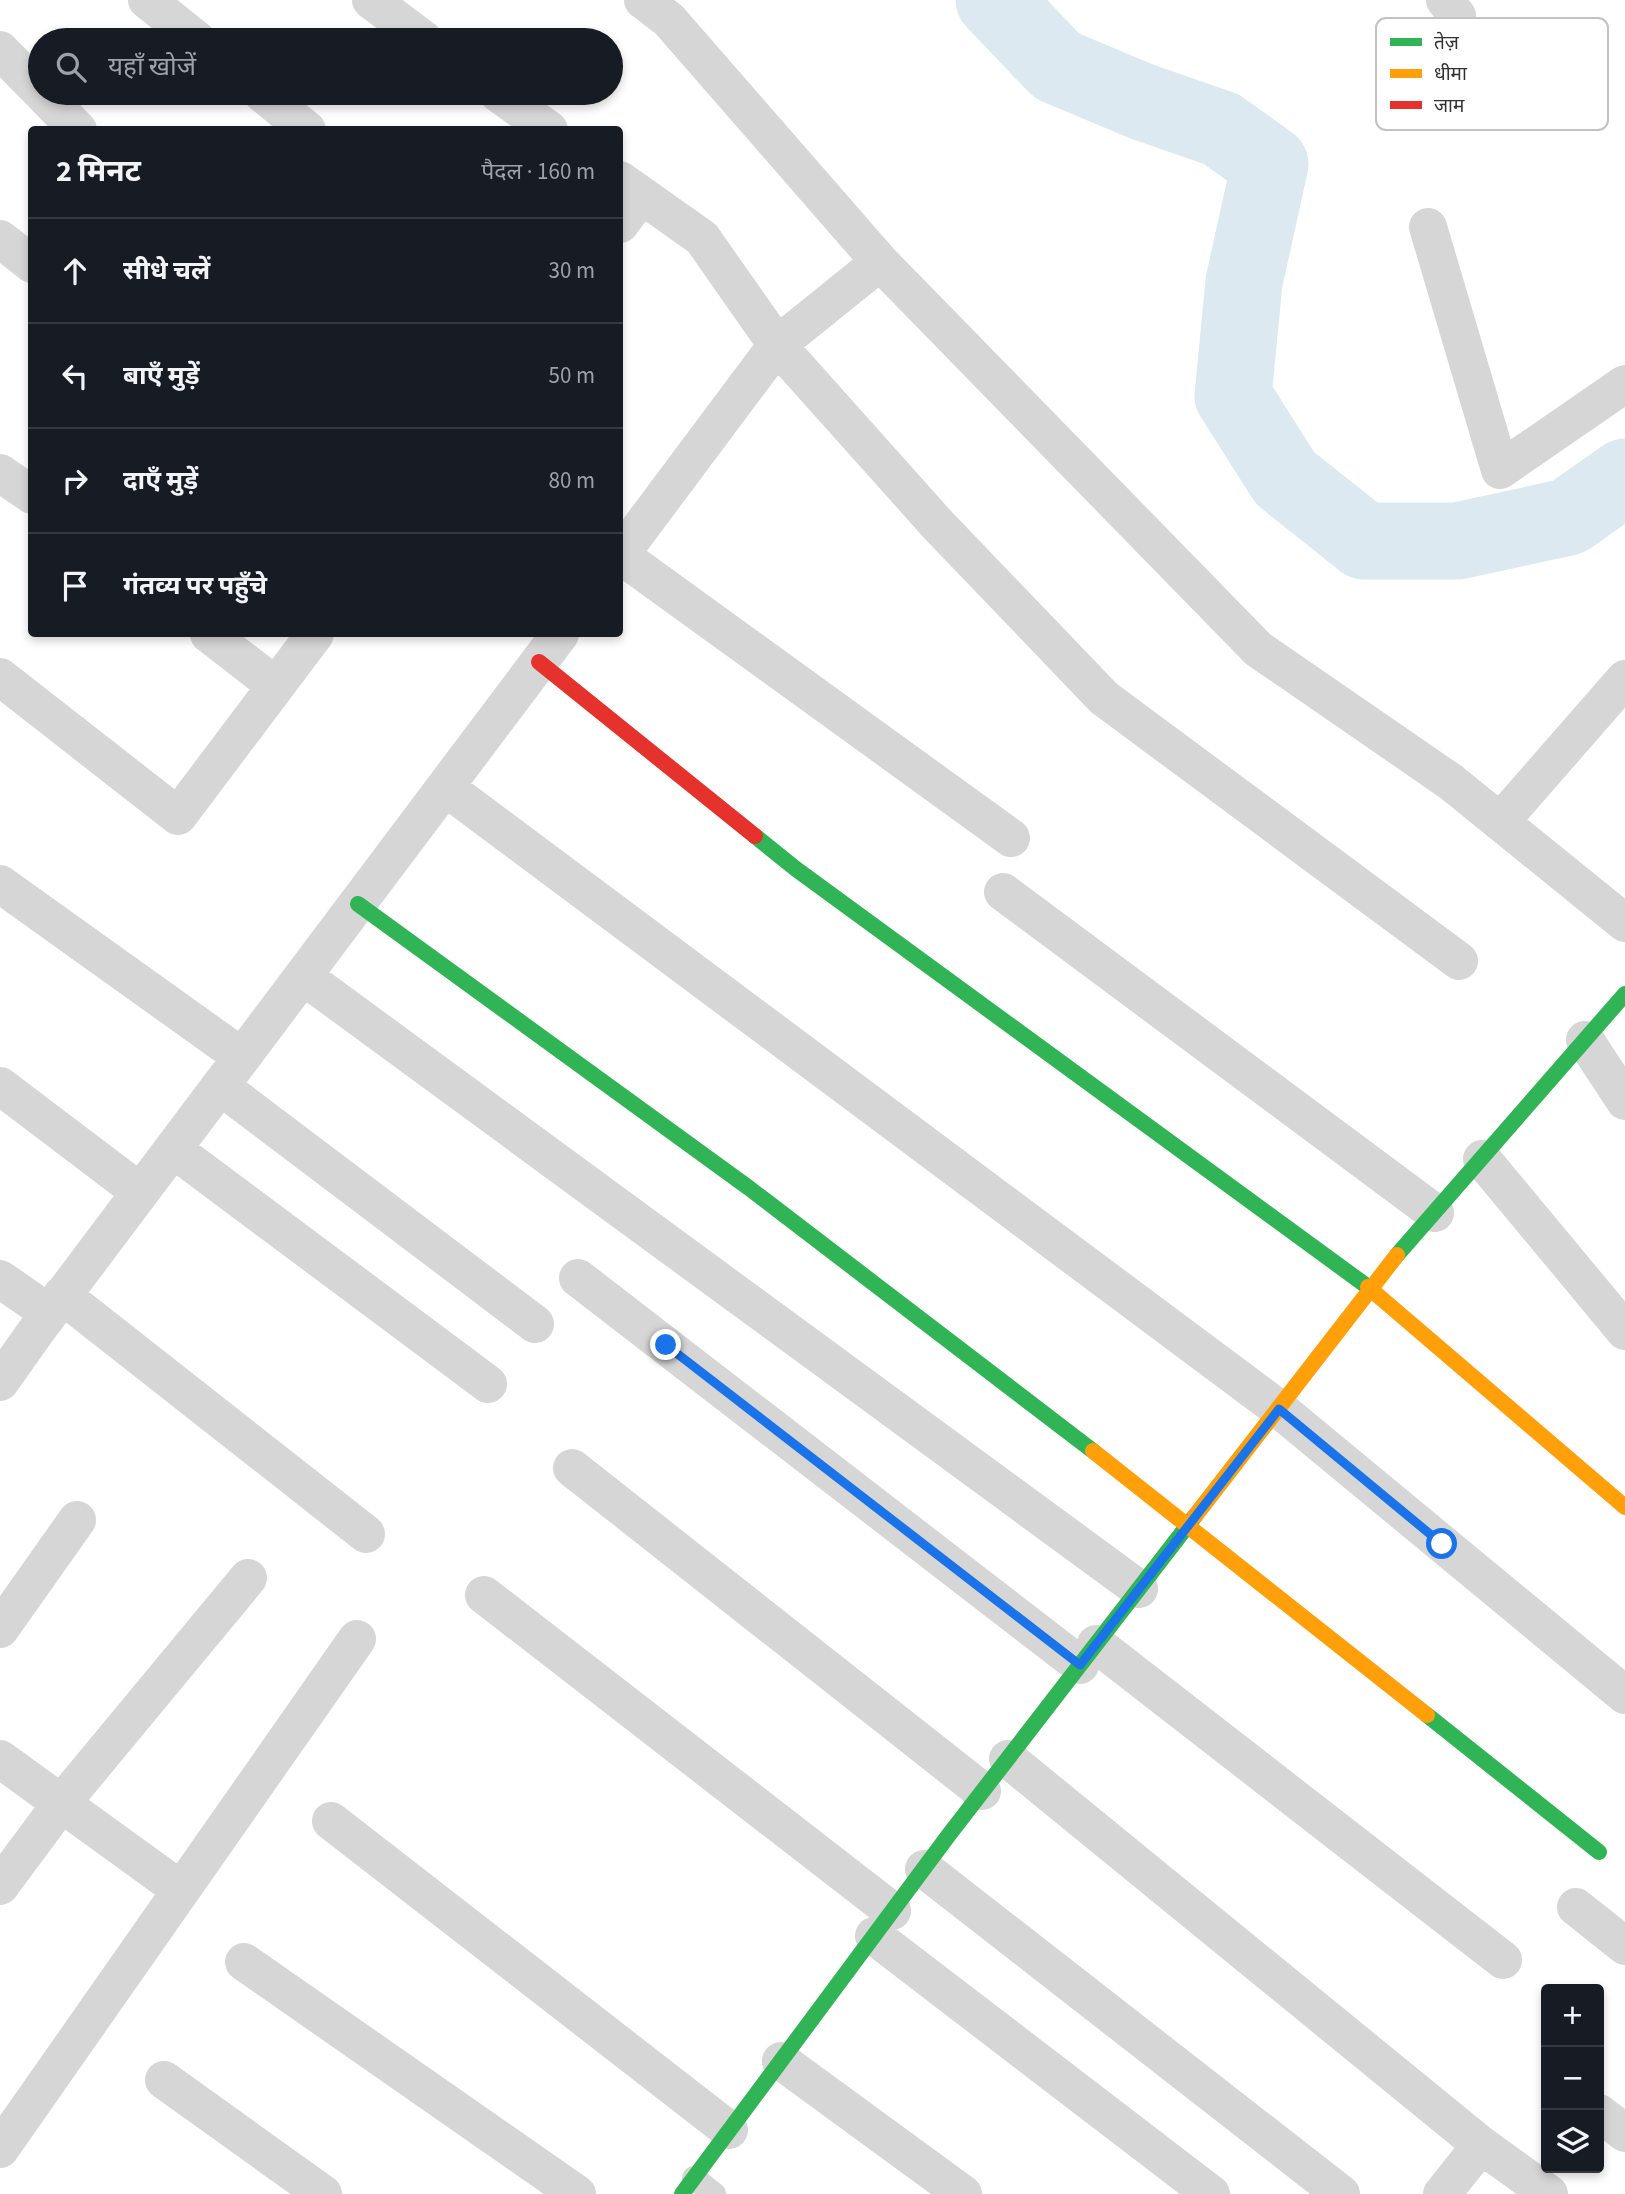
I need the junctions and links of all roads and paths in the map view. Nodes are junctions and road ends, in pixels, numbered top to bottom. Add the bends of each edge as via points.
1 (147, 0) edge
2 (371, 0) edge
3 (643, 0) edge
4 (182, 28) edge
5 (408, 28) edge
6 (0, 50) edge
7 (28, 79) edge
8 (54, 105) edge
9 (277, 105) edge
10 (515, 105) edge
11 (74, 126) edge
12 (302, 126) edge
13 (543, 126) edge
14 (627, 199) edge
15 (1428, 227) dead end
16 (0, 239) edge
17 (28, 261) edge
18 (880, 262) junction
19 (777, 345) junction
20 (1625, 384) edge
21 (0, 472) edge
22 (28, 492) edge
23 (623, 551) edge
24 (623, 557) edge
25 (213, 637) edge
26 (313, 637) edge
27 (550, 648) edge
28 (0, 677) edge
29 (1625, 679) edge
30 (276, 686) junction
31 (444, 787) junction
32 (1500, 822) junction
33 (1011, 838) dead end
34 (0, 884) edge
35 (1003, 892) dead end
36 (358, 904) junction
37 (1625, 923) edge
38 (1459, 961) dead end
39 (303, 976) junction
40 (1625, 994) edge
41 (1585, 1040) junction
42 (231, 1072) junction
43 (0, 1086) edge
44 (1625, 1101) edge
45 (173, 1149) junction
46 (1482, 1159) junction
47 (141, 1192) junction
48 (1434, 1213) junction
49 (578, 1278) dead end
50 (0, 1279) edge
51 (1372, 1290) junction
52 (56, 1304) junction
53 (535, 1324) dead end
54 (1625, 1331) edge
55 (0, 1381) edge
56 (488, 1384) dead end
57 (1279, 1409) junction
58 (572, 1468) dead end
59 (1625, 1507) edge
60 (77, 1520) dead end
61 (1189, 1525) junction
62 (366, 1534) dead end
63 (248, 1578) dead end
64 (1139, 1588) junction
65 (484, 1595) dead end
66 (0, 1629) edge
67 (357, 1639) dead end
68 (1088, 1655) junction
69 (1625, 1695) edge
70 (0, 1759) edge
71 (1007, 1759) junction
72 (982, 1791) junction
73 (60, 1805) junction
74 (331, 1821) dead end
75 (1599, 1852) dead end
76 (924, 1869) junction
77 (0, 1886) edge
78 (181, 1890) junction
79 (1576, 1907) dead end
80 (883, 1924) junction
81 (1625, 1946) edge
82 (1503, 1960) dead end
83 (244, 1962) dead end
84 (781, 2061) junction
85 (164, 2080) dead end
86 (1604, 2117) edge
87 (729, 2130) junction
88 (1625, 2133) edge
89 (1481, 2145) junction
90 (0, 2149) edge
91 (688, 2186) edge
92 (323, 2194) edge
93 (577, 2194) edge
94 (714, 2194) edge
95 (963, 2194) edge
96 (1211, 2194) edge
97 (1341, 2194) edge
98 (1442, 2194) edge
99 (1549, 2194) edge

1 - 4 street
2 - 5 street
3 - 18 street via 668,20
6 - 7 street
8 - 11 street
9 - 12 street
10 - 13 street
14 - 19 street via 702,238
15 - 20 street via 1500,470
16 - 17 street
18 - 19 street
18 - 32 street via 1258,649 1451,782
19 - 23 street
19 - 38 street via 938,525 1104,698
21 - 22 street
24 - 33 street
25 - 30 street
26 - 30 street
27 - 31 street
27 - 51 street via 796,869
28 - 30 street via 178,816
29 - 32 street
31 - 36 street
31 - 57 street
32 - 37 street
34 - 42 street
35 - 48 street
36 - 39 street
36 - 61 street via 749,1188
39 - 42 street
39 - 64 street
40 - 41 street
41 - 44 street
41 - 46 street
42 - 45 street
42 - 53 street
43 - 47 street
45 - 47 street
45 - 56 street
46 - 48 street
46 - 54 street
47 - 52 street
48 - 51 street
49 - 68 street
50 - 52 street
51 - 57 street
51 - 59 street
52 - 55 street
52 - 62 street
57 - 61 street
57 - 69 street
58 - 72 street
60 - 66 street
61 - 64 street
61 - 75 street
63 - 73 street
64 - 68 street
65 - 80 street
67 - 78 street
68 - 71 street
68 - 82 street
70 - 73 street
71 - 72 street
71 - 89 street
72 - 76 street
73 - 77 street
73 - 78 street
74 - 87 street
76 - 80 street
76 - 97 street
78 - 90 street
79 - 81 street
80 - 84 street
80 - 96 street
83 - 93 street
84 - 87 street
84 - 95 street
85 - 92 street
86 - 88 street
87 - 91 street
89 - 98 street
89 - 99 street
91 - 94 lane

